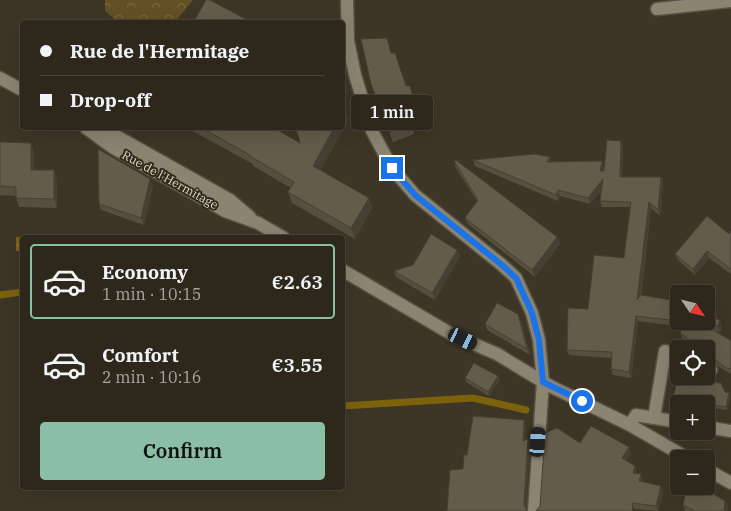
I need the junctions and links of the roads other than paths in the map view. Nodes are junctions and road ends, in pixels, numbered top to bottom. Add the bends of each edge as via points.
1 (347, 0) edge
2 (731, 1) edge
3 (657, 9) dead end
4 (0, 78) edge
5 (20, 89) edge
6 (89, 130) edge
7 (97, 130) edge
8 (258, 223) junction
9 (279, 235) edge
10 (345, 272) edge
11 (670, 353) edge
12 (543, 382) junction
13 (654, 418) junction
14 (670, 421) edge
15 (630, 425) junction
16 (715, 428) edge
17 (731, 431) edge
18 (673, 450) edge
19 (715, 474) edge
20 (731, 483) edge
21 (534, 511) edge

1 - 12 main road via 348,40 354,75 372,130 392,168 415,195 516,278 532,313 539,340
2 - 3 main road
4 - 5 main road
6 - 8 main road, Rue de l'Hermitage via 112,147 225,211
7 - 8 main road, Rue de l'Hermitage via 118,137 230,200
8 - 9 main road, Rue de l'Hermitage
10 - 12 main road via 453,335 497,354
11 - 13 main road via 665,351
12 - 15 main road
12 - 21 main road
13 - 14 main road
13 - 15 main road via 636,415
15 - 18 main road
16 - 17 main road
19 - 20 main road

